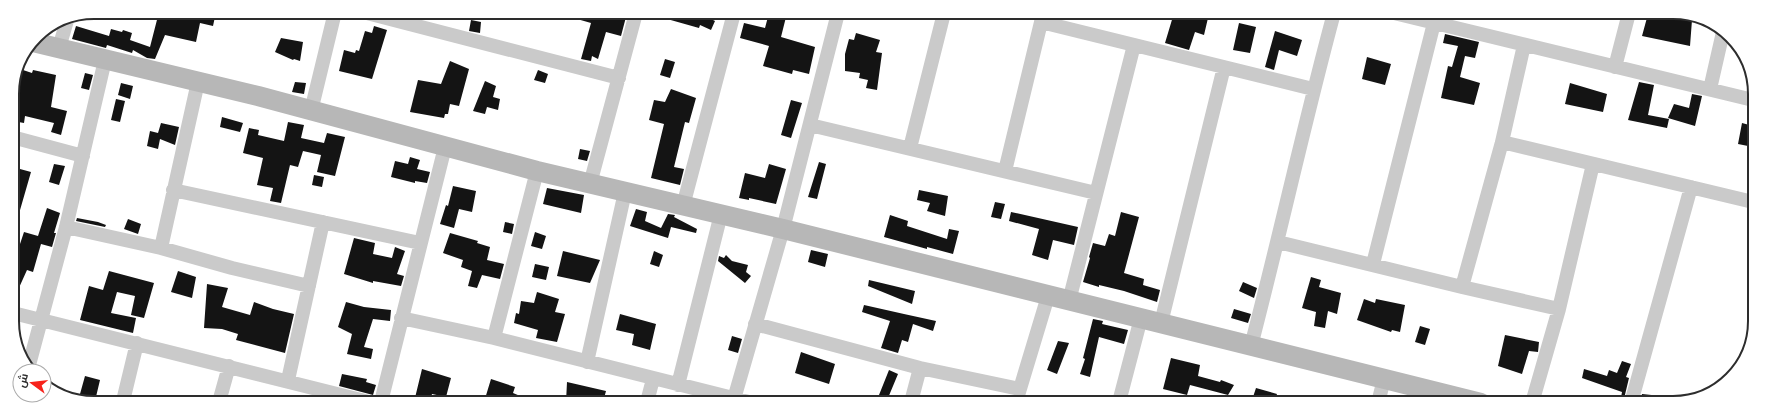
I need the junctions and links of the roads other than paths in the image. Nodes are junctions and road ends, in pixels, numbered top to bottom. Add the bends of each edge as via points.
1 (333, 19) edge
2 (390, 19) edge
3 (634, 19) edge
4 (732, 19) edge
5 (836, 19) edge
6 (942, 19) edge
7 (1042, 19) edge
8 (1045, 19) edge
9 (1332, 19) edge
10 (1416, 19) edge
11 (1628, 19) edge
12 (1434, 24) junction
13 (66, 25) edge
14 (1722, 37) edge
15 (39, 44) edge
16 (1134, 45) junction
17 (1524, 45) junction
18 (59, 48) junction
19 (105, 60) junction
20 (1224, 67) junction
21 (1615, 67) junction
22 (619, 78) junction
23 (198, 82) junction
24 (1710, 89) junction
25 (1313, 90) junction
26 (1748, 99) edge
27 (311, 111) junction
28 (810, 124) junction
29 (19, 139) edge
30 (1502, 142) junction
31 (445, 147) junction
32 (910, 148) junction
33 (83, 156) junction
34 (1593, 164) junction
35 (537, 171) junction
36 (1005, 171) junction
37 (590, 184) junction
38 (1691, 187) junction
39 (173, 190) junction
40 (625, 192) junction
41 (1096, 193) junction
42 (1748, 201) edge
43 (683, 206) junction
44 (721, 214) junction
45 (323, 222) junction
46 (66, 227) junction
47 (783, 229) junction
48 (1278, 242) junction
49 (420, 244) junction
50 (161, 248) junction
51 (1373, 264) junction
52 (309, 286) junction
53 (1462, 287) junction
54 (1048, 296) junction
55 (1069, 301) junction
56 (1558, 309) junction
57 (19, 314) edge
58 (401, 318) junction
59 (1141, 318) junction
60 (40, 320) junction
61 (1161, 323) junction
62 (755, 324) junction
63 (494, 338) junction
64 (137, 343) junction
65 (1251, 346) junction
66 (30, 360) edge
67 (587, 362) junction
68 (229, 366) junction
69 (920, 368) junction
70 (653, 379) junction
71 (1384, 379) junction
72 (288, 380) junction
73 (678, 385) junction
74 (124, 396) edge
75 (221, 396) edge
76 (348, 396) edge
77 (383, 396) edge
78 (649, 396) edge
79 (722, 396) edge
80 (735, 396) edge
81 (913, 396) edge
82 (1018, 396) edge
83 (1121, 396) edge
84 (1380, 396) edge
85 (1453, 396) edge
86 (1534, 396) edge
87 (1633, 396) edge

1 - 27 street
2 - 22 street
3 - 22 street
4 - 43 street
5 - 28 street
6 - 32 street
7 - 36 street
8 - 16 street
9 - 25 street
10 - 12 street
11 - 21 street
12 - 17 street
12 - 51 street
13 - 18 street
14 - 24 street
15 - 18 street
16 - 20 street
16 - 41 street
17 - 21 street
17 - 30 street
18 - 19 street
19 - 23 street
19 - 33 street
20 - 25 street
20 - 61 street
21 - 24 street
22 - 37 street
23 - 27 street
23 - 39 street
24 - 26 street
25 - 48 street
27 - 31 street
28 - 32 street
28 - 47 street
29 - 33 street
30 - 34 street
30 - 53 street
31 - 35 street
31 - 49 street
32 - 36 street
33 - 46 street
34 - 38 street
34 - 56 street
35 - 37 street
35 - 63 street
36 - 41 street
37 - 40 street
38 - 42 street
38 - 87 street
39 - 45 street
39 - 50 street
40 - 43 street
40 - 67 street
41 - 55 street
43 - 44 street
44 - 47 street
44 - 73 street
45 - 49 street
45 - 52 street
46 - 50 street
46 - 60 street
47 - 54 street
47 - 62 street
48 - 51 street
48 - 65 street
49 - 58 street
50 - 52 street
51 - 53 street
52 - 72 street
53 - 56 street
54 - 55 street
54 - 82 street
55 - 59 street
56 - 86 street
57 - 60 street
58 - 63 street
58 - 77 street
59 - 61 street
59 - 83 street
60 - 64 street
60 - 66 street
61 - 65 street
62 - 69 street
62 - 80 street
63 - 67 street
64 - 68 street
64 - 74 street
65 - 71 street
67 - 70 street
68 - 72 street
68 - 75 street
69 - 81 street
69 - 82 street
70 - 73 street
70 - 78 street
71 - 84 street
71 - 85 street
72 - 76 street
73 - 79 street

